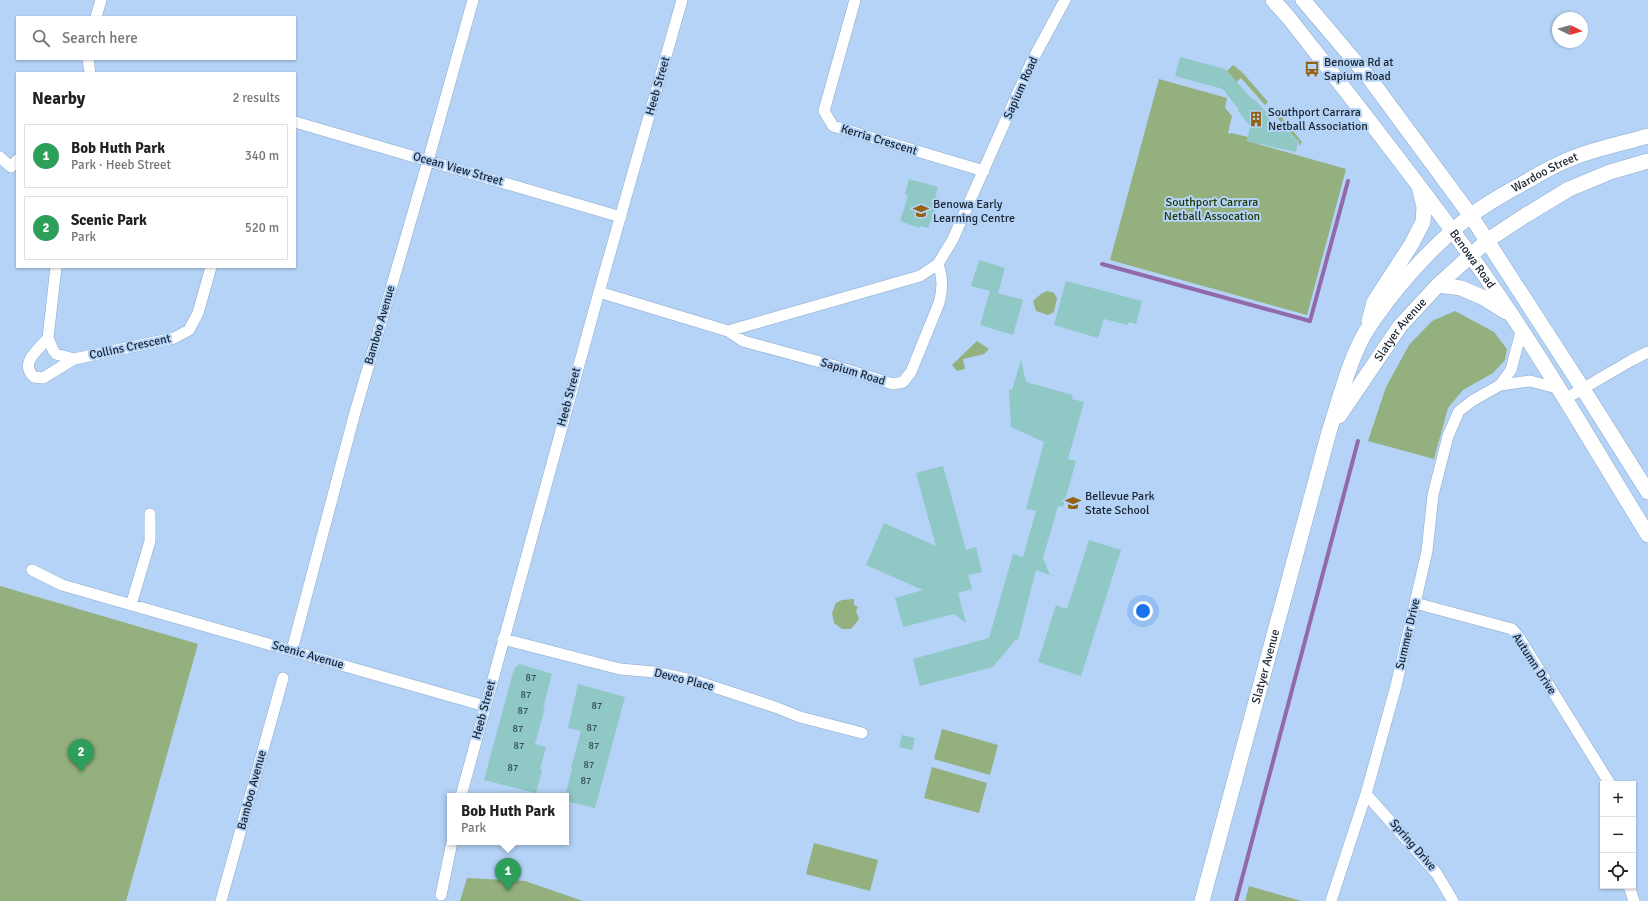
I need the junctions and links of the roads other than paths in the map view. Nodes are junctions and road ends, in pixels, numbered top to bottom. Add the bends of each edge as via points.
1 (101, 0) edge
2 (473, 0) edge
3 (682, 0) edge
4 (855, 0) edge
5 (1065, 0) edge
6 (1273, 0) edge
7 (1307, 1) edge
8 (96, 16) edge
9 (88, 60) edge
10 (90, 72) edge
11 (296, 122) edge
12 (1648, 136) edge
13 (0, 157) edge
14 (428, 161) junction
15 (1648, 161) edge
16 (15, 166) edge
17 (984, 171) junction
18 (1419, 185) junction
19 (1471, 216) junction
20 (621, 217) junction
21 (1453, 232) junction
22 (1488, 240) junction
23 (1470, 255) junction
24 (938, 264) junction
25 (56, 268) edge
26 (211, 268) edge
27 (1438, 285) junction
28 (599, 292) junction
29 (1510, 314) junction
30 (728, 331) junction
31 (1522, 332) junction
32 (1365, 334) junction
33 (48, 338) junction
34 (1648, 352) edge
35 (74, 359) junction
36 (1500, 385) junction
37 (1583, 389) junction
38 (1561, 394) junction
39 (1329, 432) junction
40 (1648, 492) edge
41 (150, 514) dead end
42 (1648, 535) edge
43 (32, 570) dead end
44 (1415, 603) junction
45 (132, 605) junction
46 (503, 639) junction
47 (292, 650) junction
48 (283, 678) dead end
49 (485, 706) junction
50 (862, 733) dead end
51 (1608, 781) edge
52 (462, 793) edge
53 (1366, 794) junction
54 (451, 845) edge
55 (1630, 889) edge
56 (441, 895) dead end
57 (222, 901) edge
58 (1202, 901) edge
59 (1332, 901) edge
60 (1453, 901) edge
61 (1634, 901) edge

1 - 8 street
2 - 14 street, Bamboo Avenue
3 - 20 street, Heeb Street
4 - 17 street, Kerria Crescent via 824,111 833,126
5 - 17 street, Sapium Road via 1032,61
6 - 18 main road, Benowa Road
7 - 19 main road, Benowa Road via 1370,79
9 - 10 street
11 - 14 street, Ocean View Street
12 - 19 main road, Wardoo Street via 1555,165
13 - 16 street
14 - 20 street, Ocean View Street
14 - 47 street, Bamboo Avenue via 354,416
15 - 22 main road, Wardoo Street via 1610,172 1569,189
17 - 24 street, Sapium Road via 953,239
18 - 21 main road, Benowa Road
18 - 32 main road via 1424,207 1423,222 1374,302
19 - 21 main road, Wardoo Street
19 - 22 main road, Benowa Road
20 - 28 street, Heeb Street
21 - 23 main road, Benowa Road
21 - 32 main road, Slatyer Avenue via 1393,294
22 - 23 main road, Slatyer Avenue
22 - 37 main road, Benowa Road
23 - 27 main road, Slatyer Avenue
23 - 29 main road, Benowa Road
24 - 30 street, Sapium Road via 920,276 904,282
24 - 30 street, Sapium Road via 942,275 942,295 911,372 906,380 899,384 743,341
25 - 33 street
26 - 35 street, Collins Crescent via 198,313 189,330 174,338
27 - 29 main road via 1461,288
27 - 39 main road, Slatyer Avenue via 1400,326
28 - 30 street, Sapium Road
28 - 46 street, Heeb Street
29 - 31 main road, Benowa Road
31 - 36 street, Summer Drive via 1511,370
31 - 38 main road, Benowa Road
32 - 39 main road, Slatyer Avenue via 1351,366
33 - 35 street, Collins Crescent via 56,354
33 - 35 street, Collins Crescent via 28,361 28,369 34,377 43,378
34 - 37 street
36 - 38 street, Summer Drive via 1530,381
36 - 44 street, Summer Drive via 1458,411 1448,436 1433,495 1427,551
37 - 38 street
37 - 40 main road, Benowa Road
38 - 42 main road, Benowa Road
39 - 58 main road, Slatyer Avenue
41 - 45 street via 150,541
43 - 45 street, Scenic Avenue via 62,585
44 - 51 street, Autumn Drive via 1512,629
44 - 53 street, Summer Drive via 1396,686
45 - 47 street, Scenic Avenue
46 - 49 street, Heeb Street
46 - 50 street, Devco Place via 620,669 654,672 696,681 800,717
47 - 49 street, Scenic Avenue
48 - 57 street, Bamboo Avenue
49 - 52 street, Heeb Street
53 - 59 street, Summer Drive
53 - 60 street, Spring Drive via 1437,874
54 - 56 street
55 - 61 street

